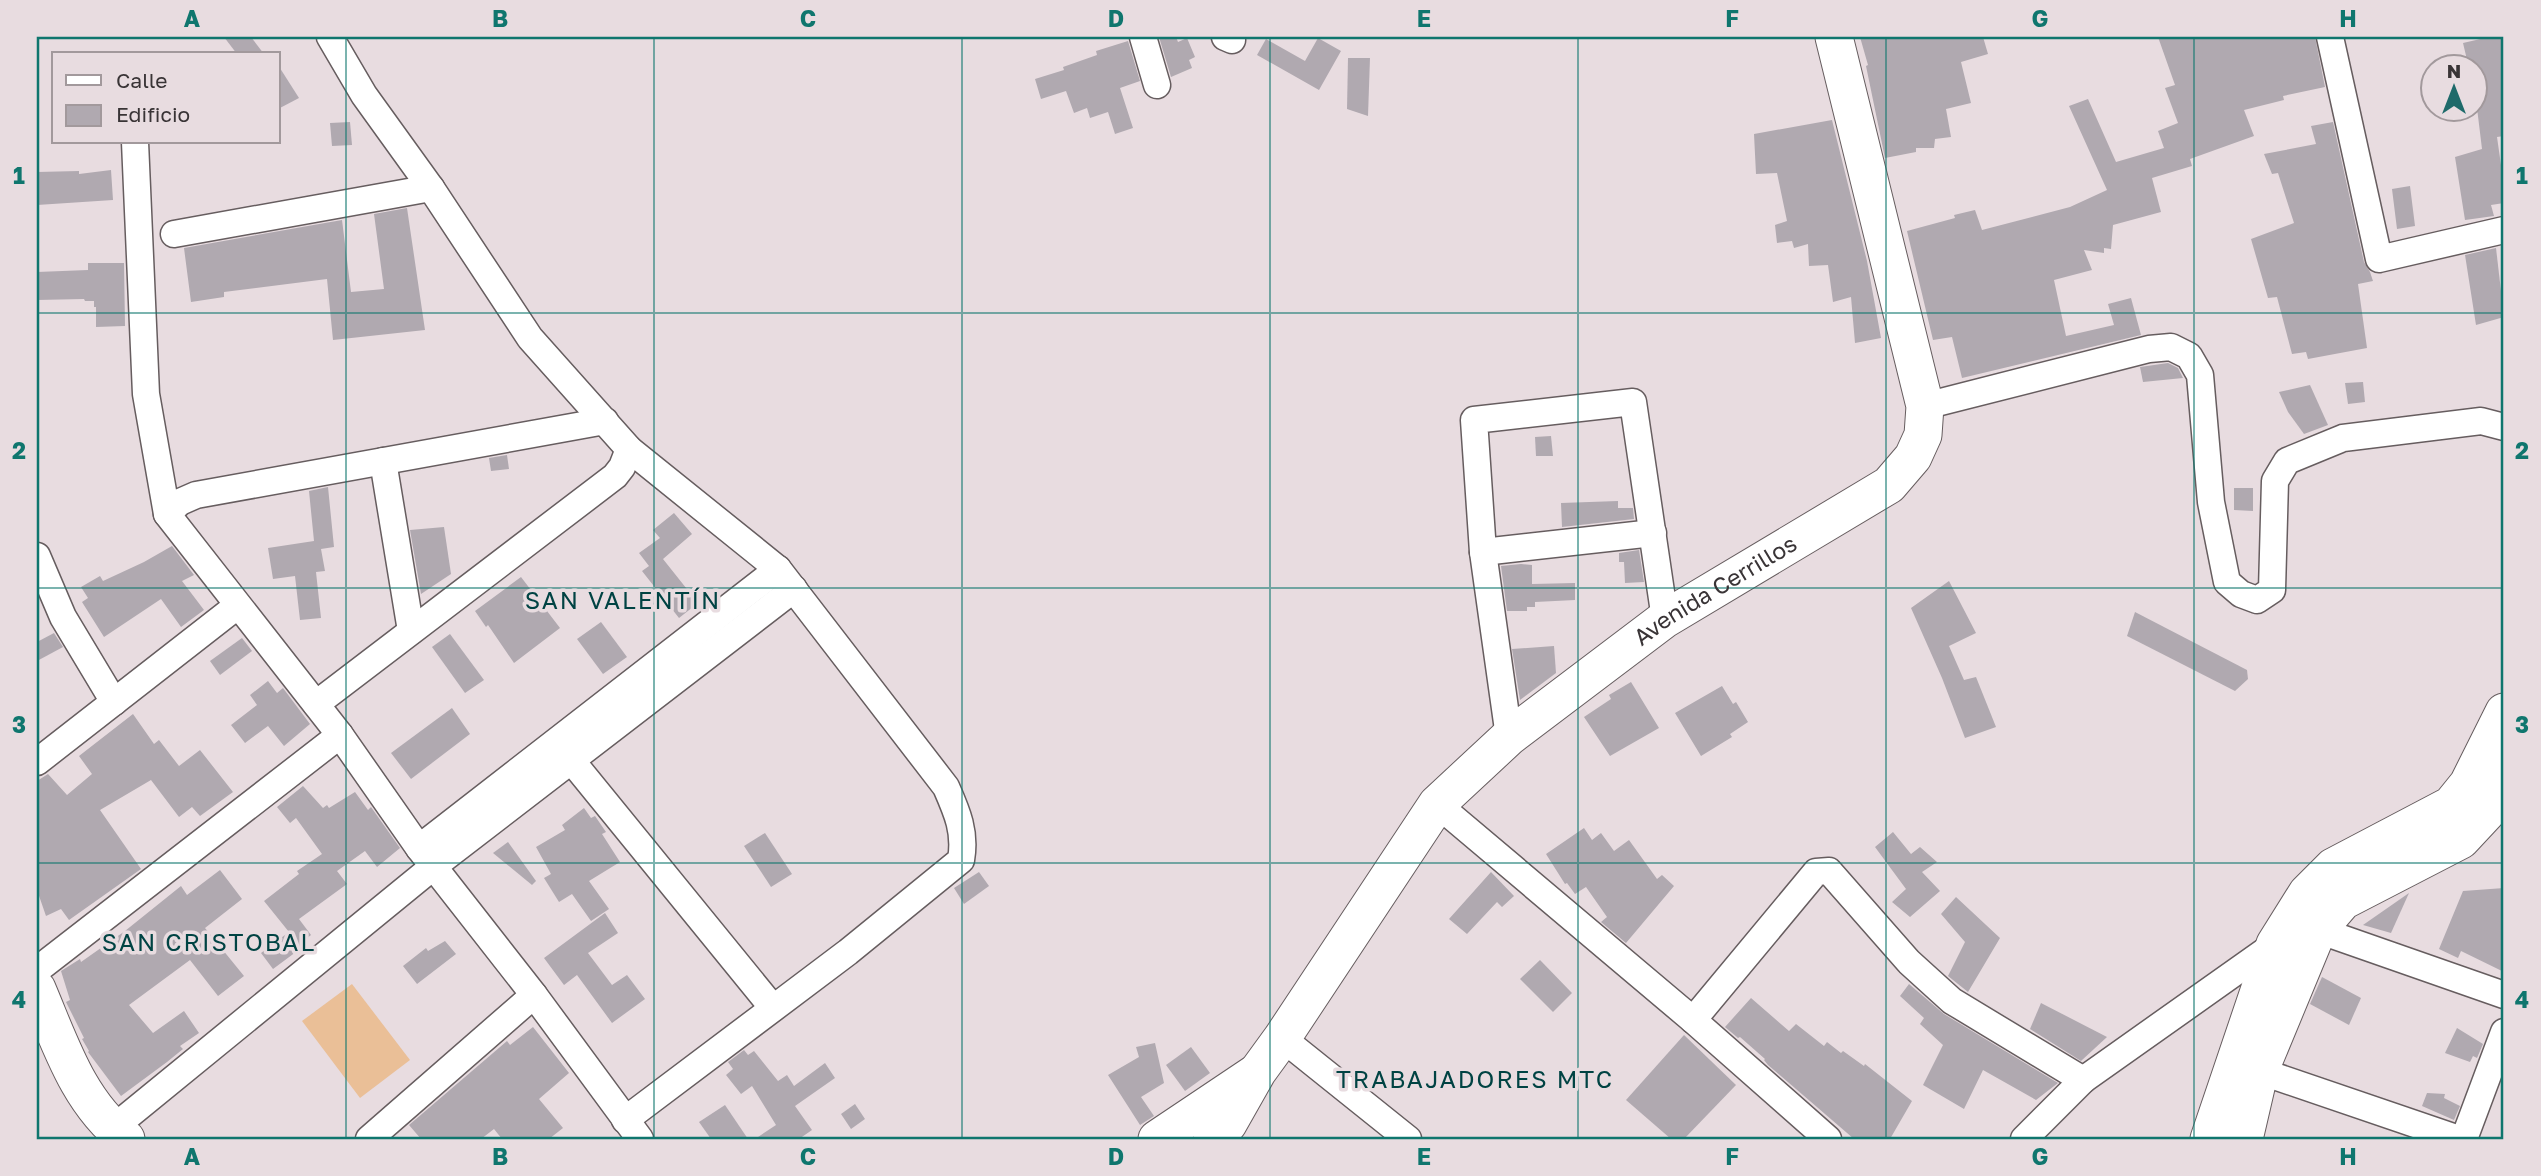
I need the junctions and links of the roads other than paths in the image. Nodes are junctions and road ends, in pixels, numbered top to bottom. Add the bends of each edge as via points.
1 (330, 37) edge
2 (1143, 37) edge
3 (1834, 37) edge
4 (2330, 37) edge
5 (1157, 85) dead end
6 (135, 144) edge
7 (431, 188) junction
8 (2504, 230) edge
9 (174, 234) dead end
10 (1925, 406) junction
11 (606, 421) junction
12 (2504, 427) edge
13 (629, 449) junction
14 (383, 461) junction
15 (167, 514) junction
16 (1653, 533) junction
17 (1483, 552) junction
18 (37, 556) edge
19 (786, 579) junction
20 (237, 606) junction
21 (1665, 619) junction
22 (411, 631) junction
23 (114, 702) junction
24 (316, 704) junction
25 (2504, 712) edge
26 (340, 735) junction
27 (1509, 737) junction
28 (565, 748) junction
29 (37, 762) edge
30 (2504, 777) edge
31 (1437, 804) junction
32 (427, 857) junction
33 (2318, 930) junction
34 (2275, 944) junction
35 (37, 970) edge
36 (37, 989) edge
37 (534, 995) junction
38 (2504, 995) edge
39 (773, 1008) junction
40 (1693, 1020) junction
41 (2504, 1032) edge
42 (1282, 1038) junction
43 (2247, 1066) junction
44 (1258, 1071) junction
45 (2083, 1080) junction
46 (631, 1132) edge
47 (119, 1134) edge
48 (369, 1139) edge
49 (1157, 1139) edge
50 (1212, 1139) edge
51 (1408, 1139) edge
52 (1828, 1139) edge
53 (2024, 1139) edge
54 (2209, 1139) edge
55 (2244, 1139) edge
56 (2462, 1139) edge

1 - 7 street via 364,95
2 - 5 street
3 - 10 street, Avenida Cerrillos
4 - 8 street via 2379,259
6 - 15 street via 146,394
7 - 9 street
7 - 11 street via 530,338
10 - 12 street via 2149,349 2171,347 2189,356 2200,375 2211,502 2227,582 2257,600 2272,590 2275,481 2287,461 2343,438 2481,421
10 - 21 street, Avenida Cerrillos via 1923,435 1913,457 1889,485
11 - 13 street
11 - 14 street
13 - 19 street
13 - 22 street via 615,476
14 - 15 street via 196,495
14 - 22 street
15 - 20 street
16 - 17 street
16 - 17 street via 1633,402 1474,420
16 - 21 street
17 - 27 street
18 - 23 street via 63,617
19 - 28 street
19 - 39 street via 946,787 961,822 964,844 961,860
20 - 23 street
20 - 24 street
21 - 27 street, Avenida Cerrillos
22 - 24 street
23 - 29 street
24 - 26 street
25 - 34 street via 2468,784 2451,805 2333,867 2307,893
26 - 32 street
26 - 35 street
27 - 31 street, Avenida Cerrillos
28 - 32 street
28 - 39 street
30 - 33 street via 2489,810 2461,840 2343,901
31 - 40 street
31 - 42 street, Avenida Cerrillos
32 - 37 street
32 - 47 street
33 - 34 street
33 - 38 street
33 - 43 street
34 - 43 street
34 - 45 street
36 - 47 street via 78,1084
37 - 46 street
37 - 48 street
39 - 46 street
40 - 45 street via 1816,872 1829,871 1909,962 1952,1001
40 - 52 street
41 - 56 street
42 - 44 street, Avenida Cerrillos
42 - 51 street
43 - 54 street
43 - 55 street
43 - 56 street
44 - 49 street, Avenida Cerrillos
44 - 50 street, Avenida Cerrillos via 1228,1124
45 - 53 street

